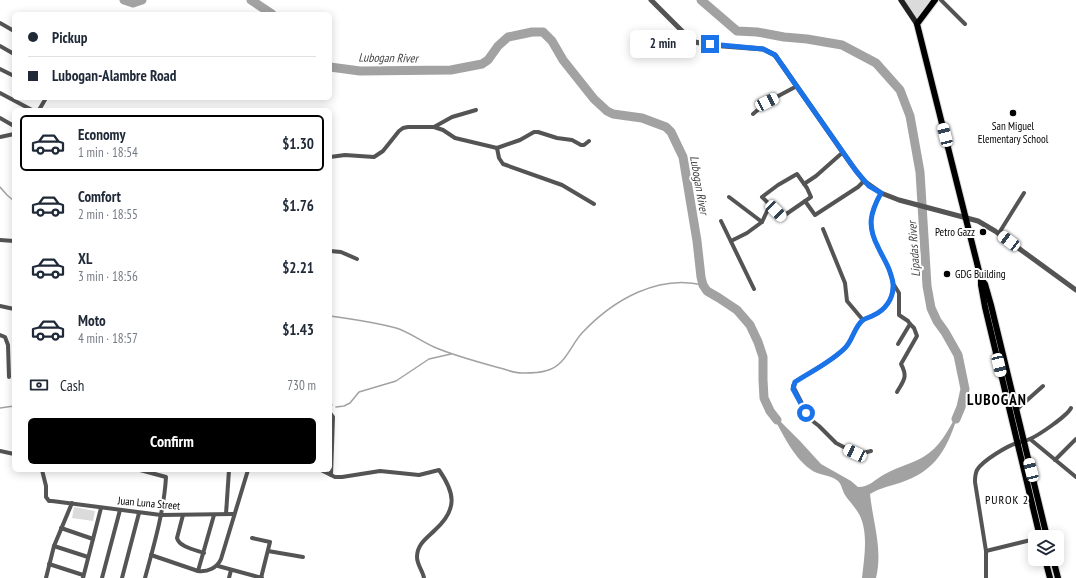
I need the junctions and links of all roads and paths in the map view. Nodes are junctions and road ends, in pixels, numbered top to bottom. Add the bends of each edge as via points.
1 (651, 0) edge
2 (900, 0) edge
3 (935, 0) edge
4 (941, 0) edge
5 (0, 23) edge
6 (917, 24) junction
7 (965, 24) dead end
8 (12, 30) edge
9 (0, 46) edge
10 (12, 53) edge
11 (0, 69) edge
12 (12, 75) edge
13 (797, 86) junction
14 (0, 93) edge
15 (12, 99) edge
16 (13, 100) edge
17 (28, 108) edge
18 (476, 110) dead end
19 (753, 114) dead end
20 (0, 118) edge
21 (12, 125) edge
22 (434, 126) junction
23 (12, 134) edge
24 (0, 136) edge
25 (589, 141) dead end
26 (497, 148) junction
27 (842, 152) junction
28 (332, 157) edge
29 (864, 181) junction
30 (804, 184) junction
31 (881, 193) junction
32 (1024, 193) dead end
33 (729, 197) dead end
34 (805, 201) junction
35 (594, 204) dead end
36 (770, 205) junction
37 (966, 218) junction
38 (721, 221) dead end
39 (762, 222) junction
40 (823, 229) dead end
41 (999, 233) junction
42 (0, 240) edge
43 (12, 241) edge
44 (731, 241) junction
45 (332, 252) edge
46 (357, 258) dead end
47 (982, 279) junction
48 (894, 285) junction
49 (754, 289) dead end
50 (1076, 290) edge
51 (0, 306) edge
52 (12, 309) edge
53 (863, 320) junction
54 (910, 324) junction
55 (0, 335) edge
56 (898, 344) dead end
57 (10, 377) dead end
58 (1043, 386) dead end
59 (897, 392) dead end
60 (1071, 408) dead end
61 (1016, 410) junction
62 (332, 416) edge
63 (1076, 439) edge
64 (1024, 441) junction
65 (332, 446) edge
66 (0, 452) edge
67 (871, 452) dead end
68 (12, 454) edge
69 (1055, 460) junction
70 (42, 472) edge
71 (147, 472) edge
72 (229, 472) edge
73 (247, 472) edge
74 (324, 472) edge
75 (331, 472) edge
76 (331, 475) junction
77 (1076, 477) edge
78 (72, 503) junction
79 (101, 508) junction
80 (120, 510) junction
81 (139, 513) junction
82 (214, 514) junction
83 (226, 514) junction
84 (234, 514) junction
85 (161, 515) junction
86 (183, 515) junction
87 (61, 528) junction
88 (1039, 530) edge
89 (1045, 530) edge
90 (252, 538) dead end
91 (93, 539) junction
92 (1028, 541) edge
93 (54, 546) junction
94 (268, 551) junction
95 (986, 551) junction
96 (204, 553) junction
97 (151, 555) junction
98 (88, 557) junction
99 (303, 557) dead end
100 (49, 564) junction
101 (218, 566) junction
102 (1047, 566) edge
103 (1055, 566) edge
104 (232, 570) junction
105 (198, 571) junction
106 (83, 576) edge
107 (46, 578) edge
108 (102, 578) edge
109 (122, 578) edge
110 (145, 578) edge
111 (229, 578) edge
112 (262, 578) edge
113 (424, 578) edge
114 (986, 578) edge
115 (1050, 578) edge
116 (1058, 578) edge

1 - 13 street via 695,42 769,51 779,60
2 - 6 main road
3 - 6 main road
4 - 7 street
5 - 8 street
6 - 37 main road
9 - 10 street
11 - 12 street
13 - 19 street via 767,102
13 - 27 street
14 - 15 street
16 - 17 street
18 - 22 street via 452,117
20 - 21 street
22 - 26 street via 455,138
22 - 28 street via 403,128 395,134 383,152 374,157
23 - 24 street
25 - 26 street via 581,145 572,140 534,132
26 - 35 street via 503,164 562,185
27 - 29 street
27 - 30 street
29 - 31 street
29 - 34 street via 815,215
30 - 34 street via 811,197
30 - 36 street via 798,174 786,180 762,197
31 - 37 street
31 - 48 street via 872,211 871,223 874,238
32 - 41 street
33 - 39 street
34 - 36 street via 782,217
36 - 39 street
37 - 41 street via 983,223
37 - 47 main road
38 - 44 street
39 - 44 street
40 - 53 street via 845,282 846,298
41 - 50 street
42 - 43 street
44 - 49 street
45 - 46 street via 341,252
47 - 61 main road via 991,305
47 - 64 main road via 980,285 984,307
48 - 53 street via 884,309
48 - 54 street via 898,293 899,315
51 - 52 street
53 - 67 street via 841,352 795,382 793,386 810,419 836,443 855,453
54 - 56 street
54 - 59 street via 918,336 901,364 905,371 905,379
55 - 57 street via 8,342
58 - 61 street
60 - 64 street via 1066,415
61 - 64 main road
62 - 65 street
63 - 69 street
64 - 69 street
64 - 88 main road
64 - 89 main road
64 - 95 street via 985,462 975,474
66 - 68 street
69 - 77 street
70 - 78 street, Juan Luna Street via 47,499
71 - 85 street via 166,477
72 - 83 street
73 - 84 street
74 - 76 street
75 - 76 street
76 - 113 street via 342,477 380,471 419,475 439,470 450,487 452,505 450,513 425,538 418,551 417,562
78 - 79 street, Juan Luna Street
78 - 87 street
79 - 80 street, Juan Luna Street
79 - 91 street
80 - 81 street, Juan Luna Street
80 - 108 street
81 - 85 street, Juan Luna Street
81 - 109 street
82 - 83 street, Juan Luna Street
82 - 86 street, Juan Luna Street
82 - 96 street
83 - 84 street, Juan Luna Street
84 - 101 street
85 - 86 street, Juan Luna Street
85 - 97 street
86 - 96 street via 178,542
87 - 91 street
87 - 93 street
90 - 94 street via 270,542
91 - 98 street
92 - 95 street
93 - 98 street
93 - 100 street
94 - 99 street
94 - 112 street
95 - 114 street
96 - 105 street
97 - 105 street
97 - 110 street
98 - 106 street
100 - 106 street
100 - 107 street
101 - 104 street
101 - 105 street
102 - 115 main road
103 - 116 main road
104 - 111 street
104 - 112 street

